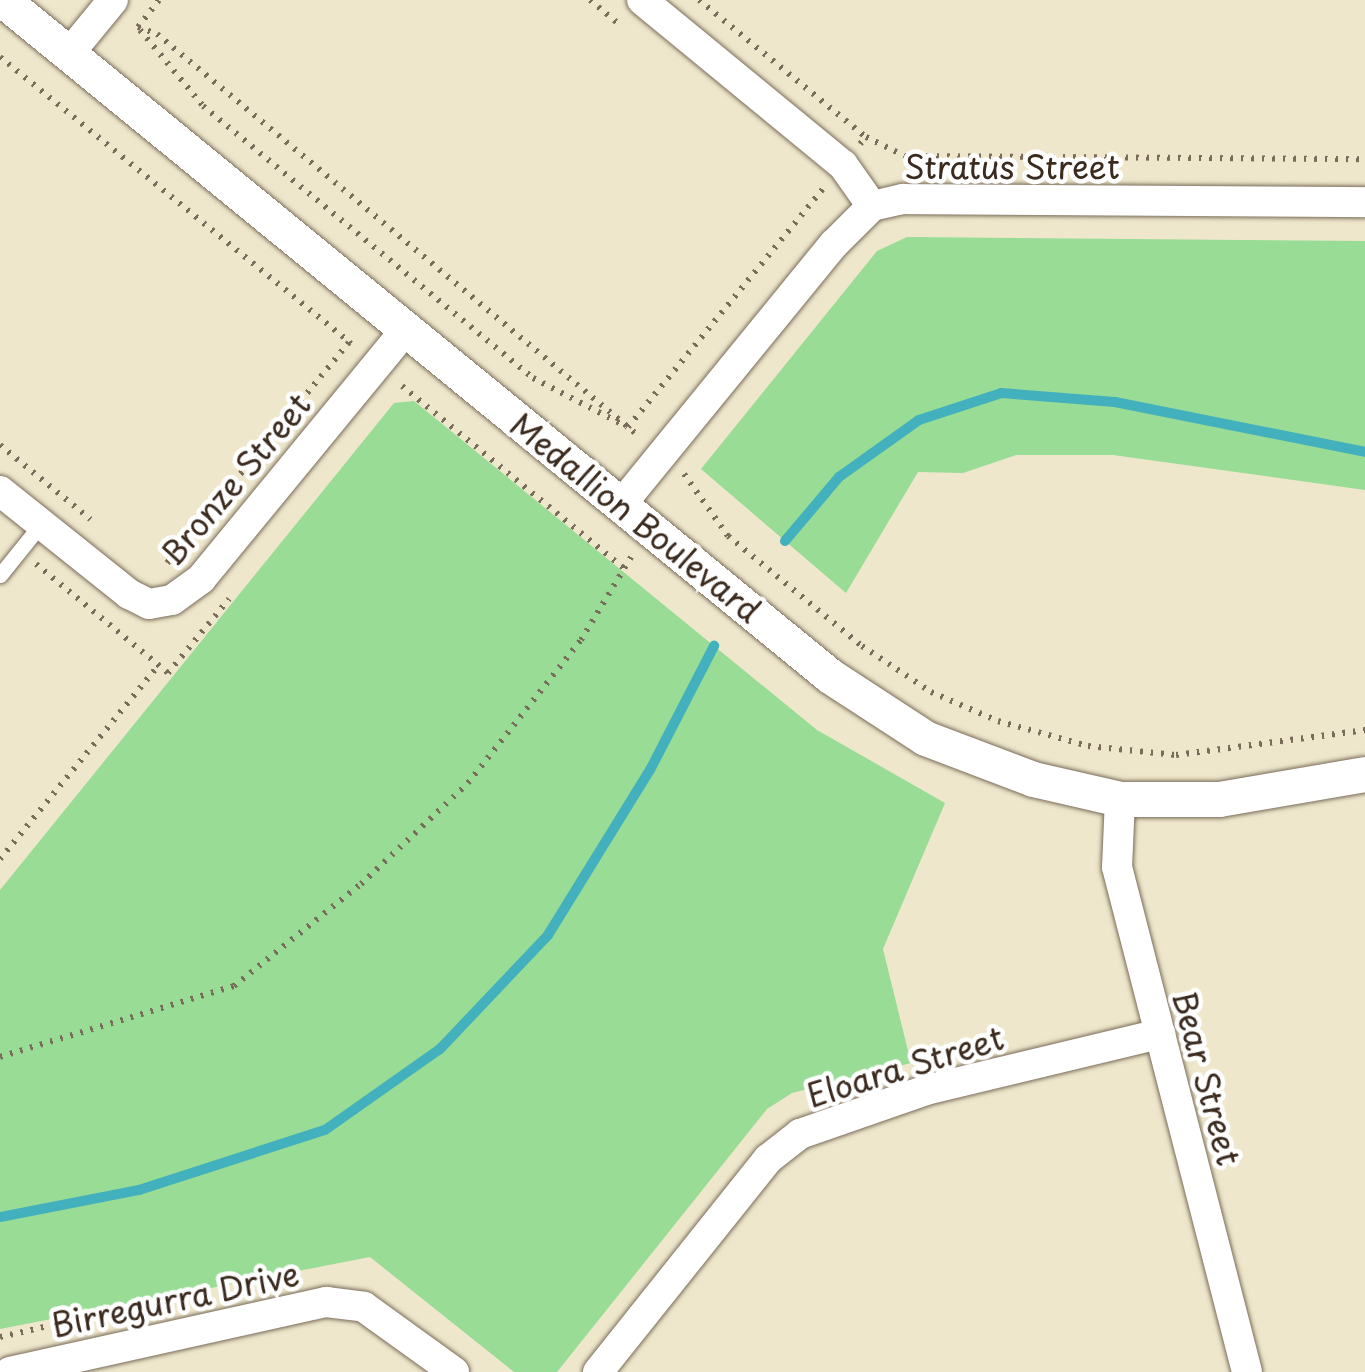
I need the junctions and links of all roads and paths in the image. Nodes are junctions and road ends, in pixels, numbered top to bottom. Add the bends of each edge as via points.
1 (3, 0) edge
2 (112, 0) edge
3 (159, 0) edge
4 (642, 0) edge
5 (699, 0) edge
6 (138, 26) junction
7 (68, 54) junction
8 (0, 56) edge
9 (866, 138) dead end
10 (1365, 202) edge
11 (872, 206) junction
12 (406, 328) junction
13 (349, 342) junction
14 (376, 365) junction
15 (402, 386) junction
16 (392, 400) dead end
17 (0, 445) edge
18 (686, 476) dead end
19 (0, 490) edge
20 (620, 506) junction
21 (41, 524) junction
22 (100, 527) dead end
23 (626, 569) dead end
24 (158, 574) dead end
25 (0, 575) edge
26 (160, 666) dead end
27 (1365, 730) edge
28 (1365, 774) edge
29 (1120, 799) junction
30 (0, 859) edge
31 (1160, 1034) junction
32 (96, 1315) dead end
33 (0, 1337) edge
34 (10, 1372) edge
35 (454, 1372) edge
36 (598, 1372) edge
37 (1247, 1372) edge

1 - 7 street, Medallion Boulevard
2 - 7 street
3 - 6 path
4 - 11 street via 843,165
5 - 9 path
6 - 6 path via 615,410 628,428 556,394 518,366 203,106
7 - 12 street, Medallion Boulevard
8 - 13 path
10 - 11 street, Stratus Street via 903,199
11 - 20 street, Stratus Street
12 - 14 street, Bronze Street
12 - 20 street, Medallion Boulevard
13 - 14 path
13 - 24 path
14 - 15 path
14 - 21 street, Bronze Street via 200,579 172,600 138,600
15 - 16 path
15 - 23 path
17 - 22 path
18 - 27 path via 728,536 862,646 931,692 998,721 1088,746 1176,755
19 - 21 street, Bronze Street
20 - 29 street, Medallion Boulevard via 830,676 926,738 1033,779
21 - 25 lane
26 - 30 path
28 - 29 street, Medallion Boulevard via 1219,799
29 - 31 street, Bear Street via 1117,867
31 - 36 street, Eloara Street via 926,1090 800,1134 768,1159
31 - 37 street, Bear Street
32 - 33 path
34 - 35 street, Birregurra Drive via 326,1302 364,1307

